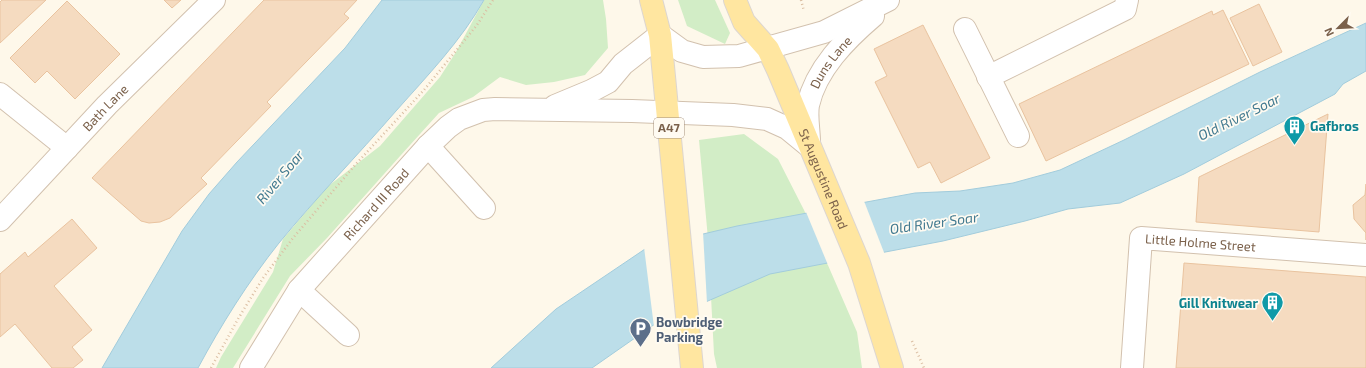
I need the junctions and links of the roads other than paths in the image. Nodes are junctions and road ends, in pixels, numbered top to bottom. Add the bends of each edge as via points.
1 (214, 0) edge
2 (652, 0) edge
3 (735, 0) edge
4 (888, 0) edge
5 (893, 0) edge
6 (1127, 0) edge
7 (964, 29) dead end
8 (660, 35) junction
9 (768, 49) junction
10 (988, 77) junction
11 (0, 94) edge
12 (546, 109) junction
13 (667, 112) junction
14 (1018, 136) dead end
15 (428, 146) junction
16 (67, 148) junction
17 (812, 152) junction
18 (484, 208) dead end
19 (0, 220) edge
20 (1366, 255) edge
21 (299, 290) junction
22 (348, 335) dead end
23 (890, 366) edge
24 (251, 368) edge
25 (692, 368) edge
26 (1132, 368) edge

1 - 16 street, Bath Lane
2 - 8 main road, A47
3 - 9 main road, St Augustine Road via 744,22
4 - 9 street via 824,32
5 - 17 street, Duns Lane via 855,32 813,87 808,107
6 - 10 street via 1125,9
7 - 10 street
8 - 9 street via 682,51 703,58 739,56
8 - 12 street, Richard III Road via 623,64 608,82
8 - 13 main road, A47
9 - 17 main road, St Augustine Road
10 - 14 street
11 - 16 street
12 - 13 street, Richard III Road
12 - 15 street, Richard III Road via 495,109 471,113 448,127
13 - 17 street, Richard III Road via 767,119 787,128
13 - 25 main road, A47
15 - 18 street
15 - 21 street, Richard III Road
16 - 19 street, Bath Lane
17 - 23 main road, St Augustine Road via 859,263
20 - 26 street, Little Holme Street via 1141,238
21 - 22 street
21 - 24 street, Richard III Road

